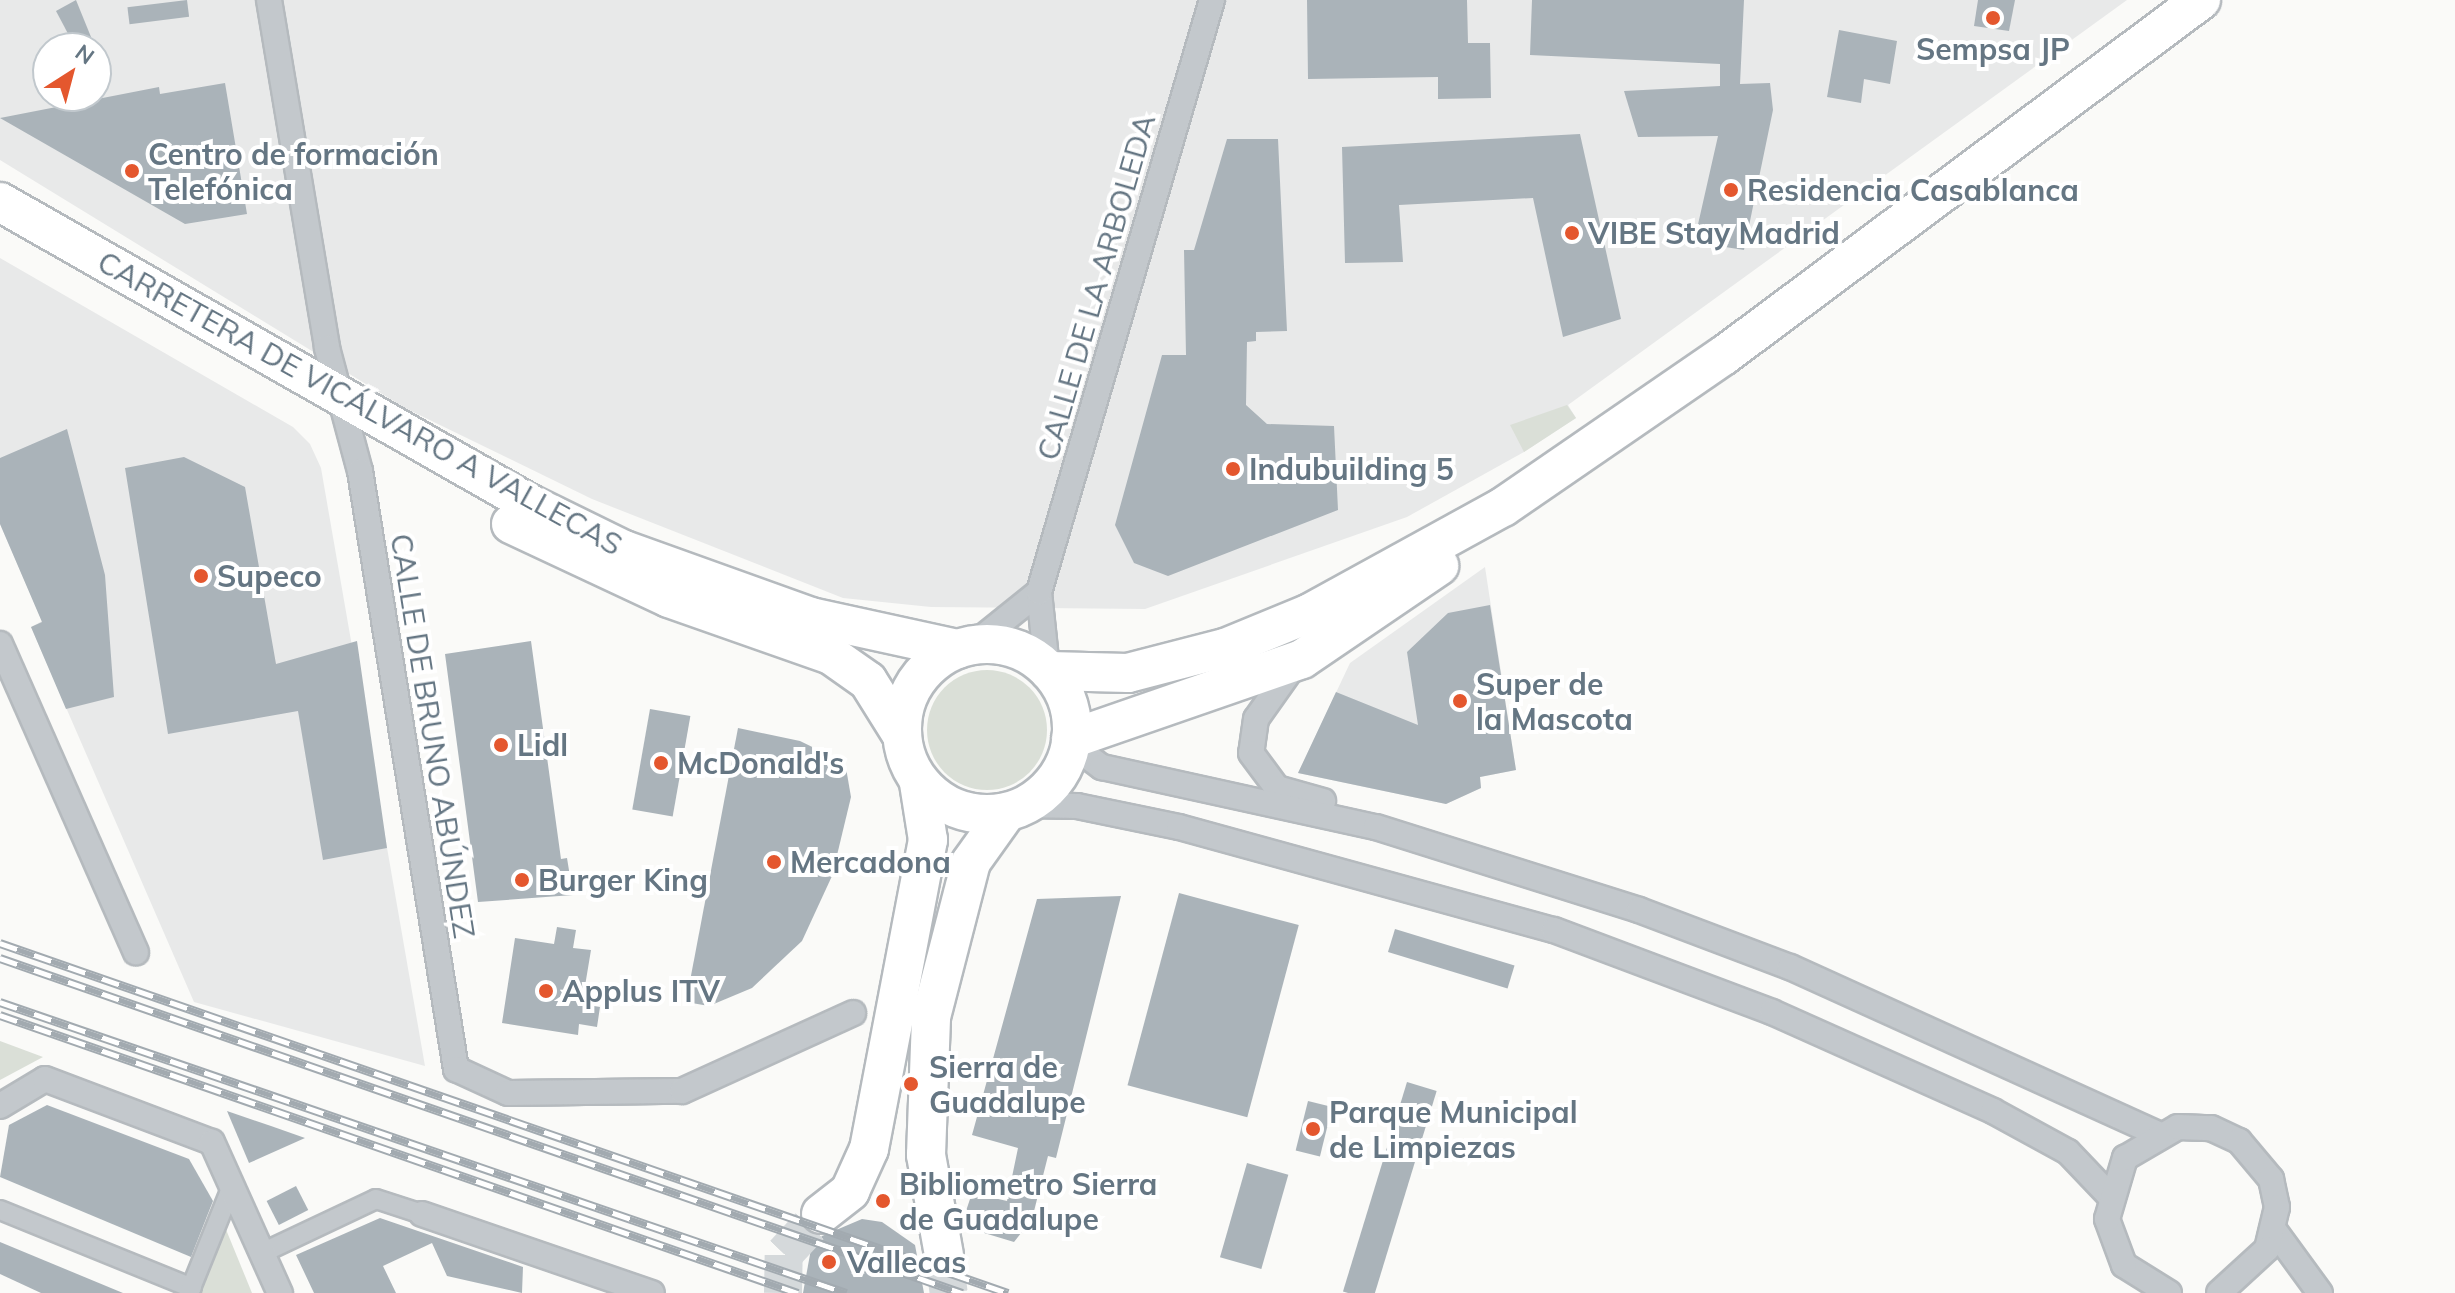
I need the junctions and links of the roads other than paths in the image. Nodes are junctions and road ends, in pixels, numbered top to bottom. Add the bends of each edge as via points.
1 (269, 0) edge
2 (1212, 0) edge
3 (2201, 0) edge
4 (0, 202) edge
5 (0, 227) edge
6 (342, 412) junction
7 (1503, 507) junction
8 (1039, 592) junction
9 (0, 644) edge
10 (965, 647) junction
11 (1302, 659) junction
12 (1048, 670) junction
13 (900, 732) junction
14 (1071, 742) junction
15 (919, 783) junction
16 (1015, 809) junction
17 (1376, 827) junction
18 (136, 952) dead end
19 (853, 1013) dead end
20 (0, 1106) edge
21 (2158, 1134) junction
22 (232, 1186) junction
23 (2109, 1195) junction
24 (0, 1210) edge
25 (422, 1214) joint
26 (821, 1214) tunnel mouth
27 (2274, 1230) junction
28 (262, 1253) junction
29 (944, 1255) tunnel mouth
30 (190, 1290) edge
31 (280, 1293) edge
32 (652, 1293) edge
33 (2169, 1293) edge
34 (2219, 1293) edge
35 (2320, 1293) edge

1 - 6 street, CALLE DE BRUNO ABÚNDEZ
2 - 8 street, CALLE DE LA ARBOLEDA
3 - 7 main road via 1723,356
4 - 6 main road, CARRETERA DE VICÁLVARO A VALLECAS
5 - 6 main road, CARRETERA DE VICÁLVARO A VALLECAS
6 - 10 main road, CARRETERA DE VICÁLVARO A VALLECAS via 661,566 811,617
6 - 13 main road, CARRETERA DE VICÁLVARO A VALLECAS via 561,550 831,655 868,681
6 - 19 street, CALLE DE BRUNO ABÚNDEZ via 456,1069 508,1093 682,1091
7 - 11 main road via 1468,544
7 - 12 main road via 1310,613 1225,648 1128,673
8 - 10 street
8 - 12 street, CALLE DE LA ARBOLEDA
9 - 18 street
10 - 12 main road via 1009,646
10 - 13 main road via 917,682
11 - 14 main road
11 - 17 street via 1279,680 1256,719 1250,742 1257,768 1277,788 1328,802
12 - 14 main road via 1067,702
13 - 15 main road
14 - 16 main road via 1054,780
14 - 17 street via 1102,767
15 - 16 main road via 957,809
15 - 26 main road via 928,840 869,1149 850,1191
16 - 23 street via 1077,806 1194,830 1554,930 1772,1012 1993,1111 2068,1152
16 - 29 main road via 971,862 931,1017 926,1155
17 - 21 street via 1639,910 1790,967
20 - 22 street via 45,1079 212,1142
21 - 23 street via 2125,1158
21 - 27 street via 2211,1128 2239,1141 2271,1179
22 - 28 street
22 - 30 street
23 - 33 street via 2112,1245 2124,1265
24 - 30 street
25 - 28 street via 376,1199
25 - 32 street
27 - 34 street via 2253,1268
27 - 35 street
28 - 31 street

